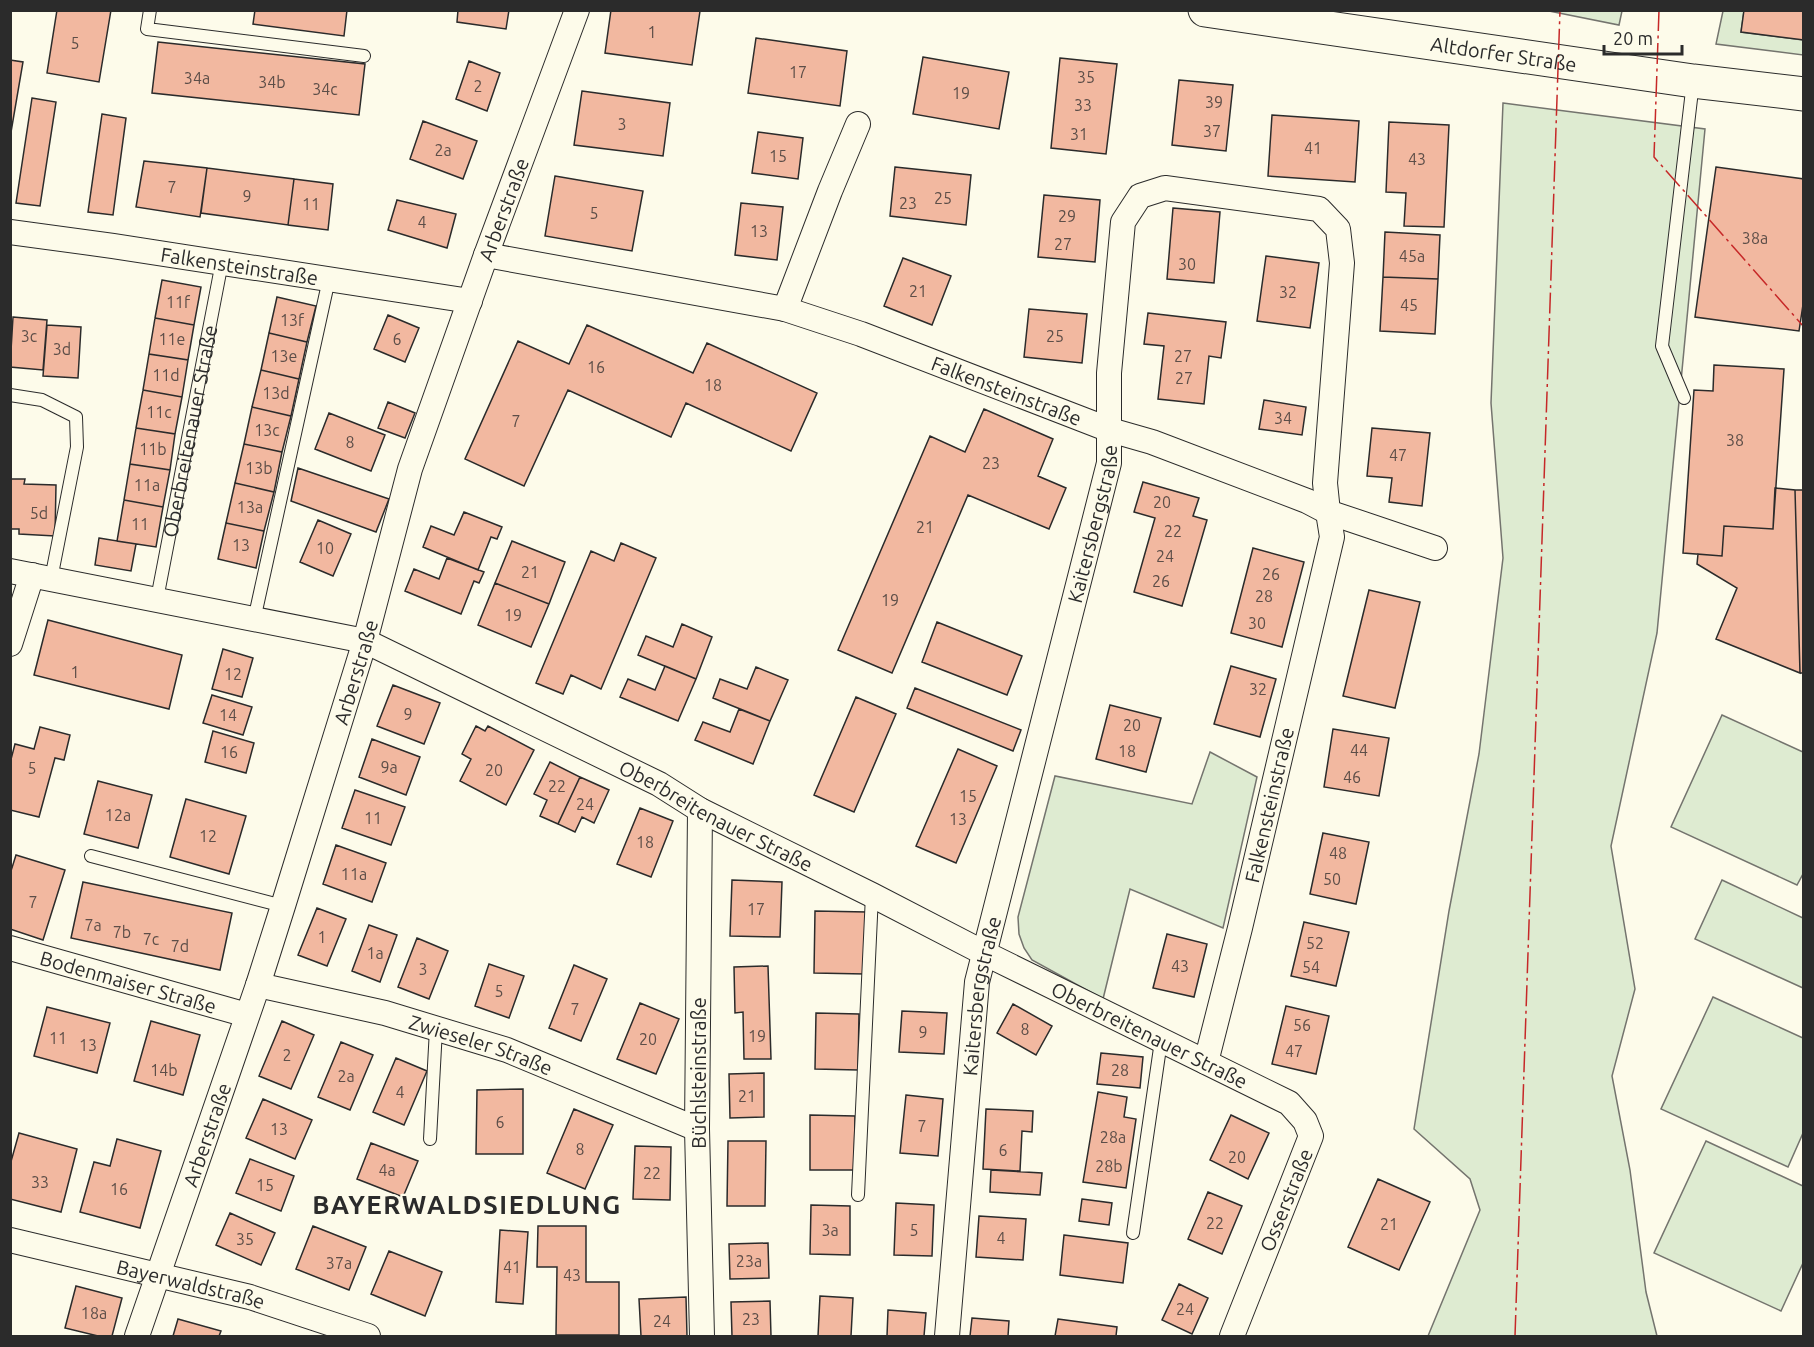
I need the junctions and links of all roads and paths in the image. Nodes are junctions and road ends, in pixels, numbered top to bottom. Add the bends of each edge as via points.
1 (150, 10) edge
2 (577, 10) edge
3 (1206, 11) edge
4 (364, 56) dead end
5 (1693, 81) junction
6 (1803, 94) edge
7 (858, 124) dead end
8 (10, 232) edge
9 (486, 255) junction
10 (222, 262) junction
11 (328, 279) junction
12 (470, 301) junction
13 (785, 309) junction
14 (10, 394) edge
15 (1684, 398) dead end
16 (1110, 430) junction
17 (1328, 512) junction
18 (1435, 548) dead end
19 (31, 575) edge
20 (158, 599) junction
21 (254, 620) junction
22 (365, 641) junction
23 (10, 644) edge
24 (700, 810) junction
25 (91, 856) dead end
26 (872, 895) junction
27 (283, 906) junction
28 (10, 948) edge
29 (986, 954) junction
30 (258, 985) junction
31 (247, 1015) junction
32 (436, 1029) junction
33 (1161, 1041) junction
34 (1206, 1062) junction
35 (1256, 1086) joint
36 (697, 1129) junction
37 (430, 1139) dead end
38 (858, 1195) dead end
39 (1133, 1233) dead end
40 (10, 1240) edge
41 (156, 1275) junction
42 (136, 1336) edge
43 (368, 1336) edge
44 (702, 1336) edge
45 (947, 1336) edge
46 (1232, 1336) edge

1 - 4 lane via 147,29
2 - 9 street, Arberstraße
3 - 5 main road, Altdorfer Straße
5 - 6 main road, Altdorfer Straße
5 - 15 lane via 1662,346
7 - 13 street
8 - 10 street, Falkensteinstraße
9 - 12 street, Arberstraße
9 - 13 street, Falkensteinstraße
10 - 11 street, Falkensteinstraße
10 - 20 lane, Oberbreitenauer Straße
11 - 12 street, Falkensteinstraße
11 - 21 lane
12 - 22 street, Arberstraße via 410,469
13 - 16 street, Falkensteinstraße via 861,334
14 - 19 lane via 42,400 76,417 77,447
16 - 17 street, Falkensteinstraße via 1152,442
16 - 17 street, Kaitersbergstraße via 1109,373 1123,222 1140,196 1165,188 1319,208 1338,229 1342,263 1325,483
16 - 29 street, Kaitersbergstraße via 1108,463
17 - 18 street, Falkensteinstraße
17 - 34 street, Falkensteinstraße via 1332,537
19 - 20 street, Oberbreitenauer Straße
19 - 23 street
20 - 21 street, Oberbreitenauer Straße
21 - 22 street, Oberbreitenauer Straße
22 - 24 street, Oberbreitenauer Straße via 659,784
22 - 27 street, Arberstraße
24 - 26 street, Oberbreitenauer Straße
24 - 36 street, Büchlsteinstraße
25 - 27 lane
26 - 29 street, Oberbreitenauer Straße
26 - 38 lane
27 - 30 street, Arberstraße
28 - 31 street, Bodenmaiser Straße
29 - 33 street, Oberbreitenauer Straße
29 - 45 street, Kaitersbergstraße via 977,982
30 - 31 street, Arberstraße
30 - 32 street, Zwieseler Straße via 385,1013
31 - 41 street, Arberstraße
32 - 36 street, Zwieseler Straße via 507,1050
32 - 37 lane
33 - 34 street, Oberbreitenauer Straße
33 - 39 lane
34 - 35 street, Oberbreitenauer Straße
35 - 46 street, Osserstraße via 1289,1103 1305,1121 1311,1136
36 - 44 street, Büchlsteinstraße
40 - 41 street, Bayerwaldstraße
41 - 42 street, Arberstraße
41 - 43 street, Bayerwaldstraße via 250,1297

